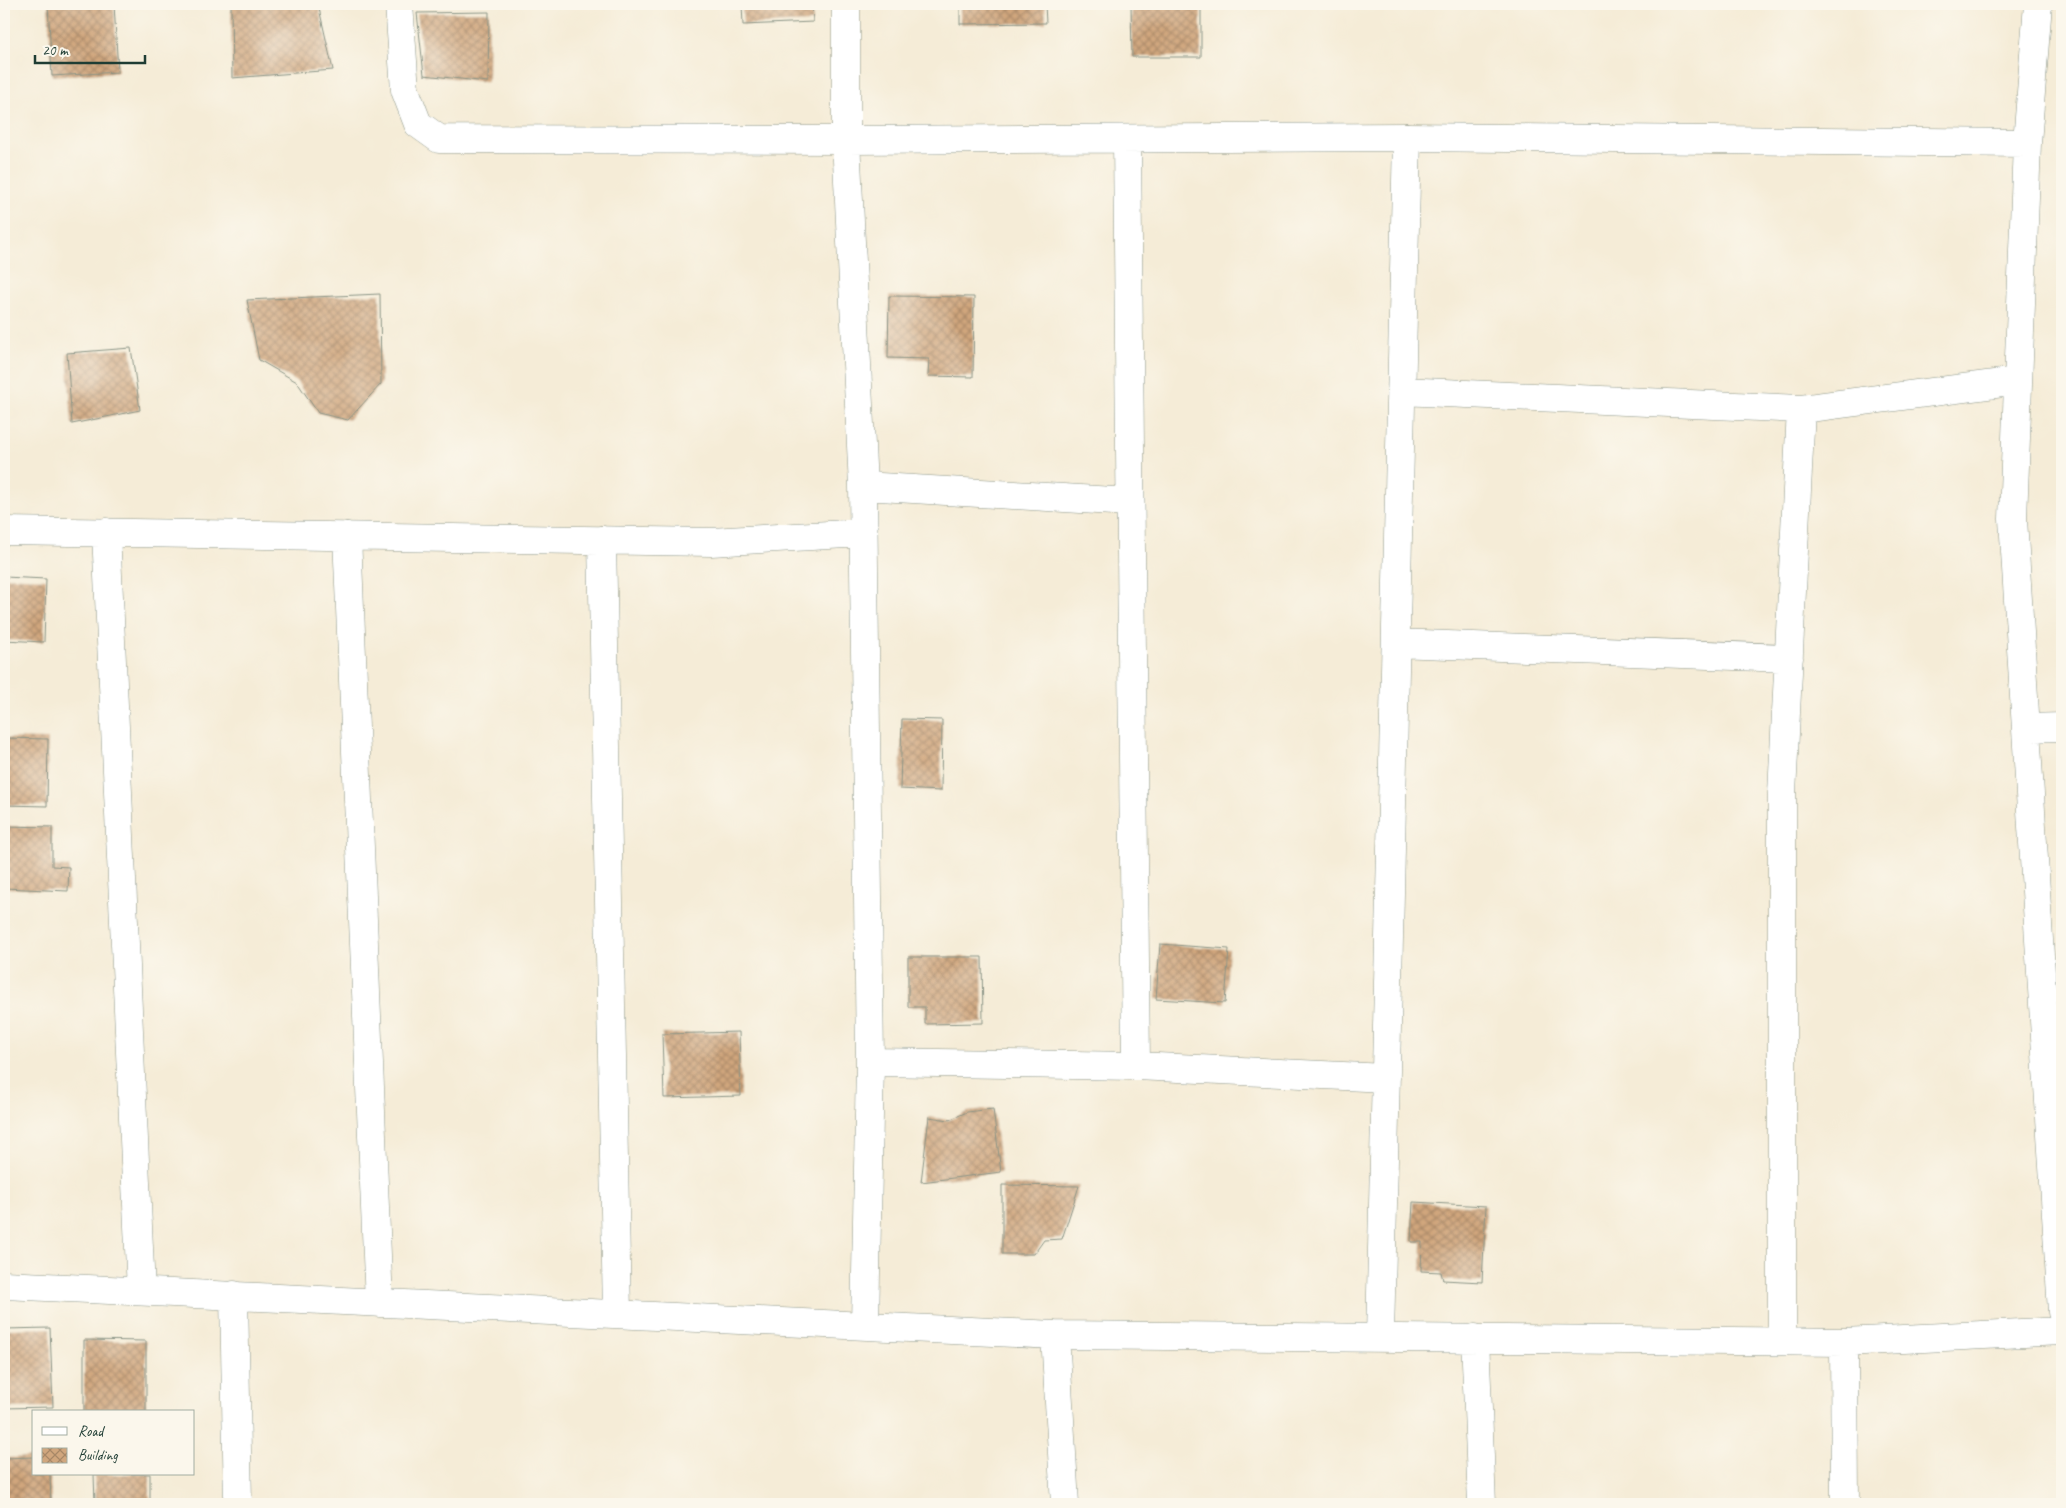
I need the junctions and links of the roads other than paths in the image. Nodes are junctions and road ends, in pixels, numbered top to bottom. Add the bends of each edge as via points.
1 (399, 4) edge
2 (846, 4) edge
3 (2038, 4) edge
4 (1407, 137) junction
5 (1127, 139) junction
6 (846, 140) junction
7 (2027, 144) junction
8 (2018, 380) junction
9 (1401, 391) junction
10 (1801, 409) junction
11 (863, 486) junction
12 (1130, 502) junction
13 (4, 531) edge
14 (106, 532) junction
15 (863, 533) junction
16 (347, 536) junction
17 (602, 540) junction
18 (1396, 643) junction
19 (1789, 658) junction
20 (2062, 727) edge
21 (2026, 728) junction
22 (870, 1062) junction
23 (1136, 1066) junction
24 (1386, 1078) junction
25 (4, 1285) edge
26 (141, 1291) junction
27 (234, 1296) junction
28 (379, 1303) junction
29 (2062, 1312) edge
30 (617, 1314) junction
31 (865, 1326) junction
32 (2062, 1331) edge
33 (1055, 1335) junction
34 (1380, 1338) junction
35 (1475, 1338) junction
36 (1782, 1341) junction
37 (1844, 1342) junction
38 (238, 1504) edge
39 (1065, 1504) edge
40 (1482, 1504) edge
41 (1845, 1504) edge

1 - 6 street via 405,90 418,124 439,139
2 - 6 street
3 - 7 street
4 - 5 street
4 - 7 street
4 - 9 street
5 - 6 street
5 - 12 street
6 - 11 street
7 - 8 street
8 - 10 street
8 - 21 street via 2013,518
9 - 10 street
9 - 18 street
10 - 19 street
11 - 12 street
11 - 15 street
12 - 23 street
13 - 14 street
14 - 16 street
14 - 26 street
15 - 17 street via 711,542
15 - 22 street
16 - 17 street
16 - 28 street
17 - 30 street
18 - 19 street
18 - 24 street
19 - 36 street via 1782,794
20 - 21 street
21 - 29 street
22 - 23 street
22 - 31 street
23 - 24 street
24 - 34 street
25 - 26 street
26 - 27 street
27 - 28 street
27 - 38 street
28 - 30 street
30 - 31 street
31 - 33 street
32 - 37 street
33 - 34 street
33 - 39 street
34 - 35 street
35 - 36 street
35 - 40 street
36 - 37 street
37 - 41 street

